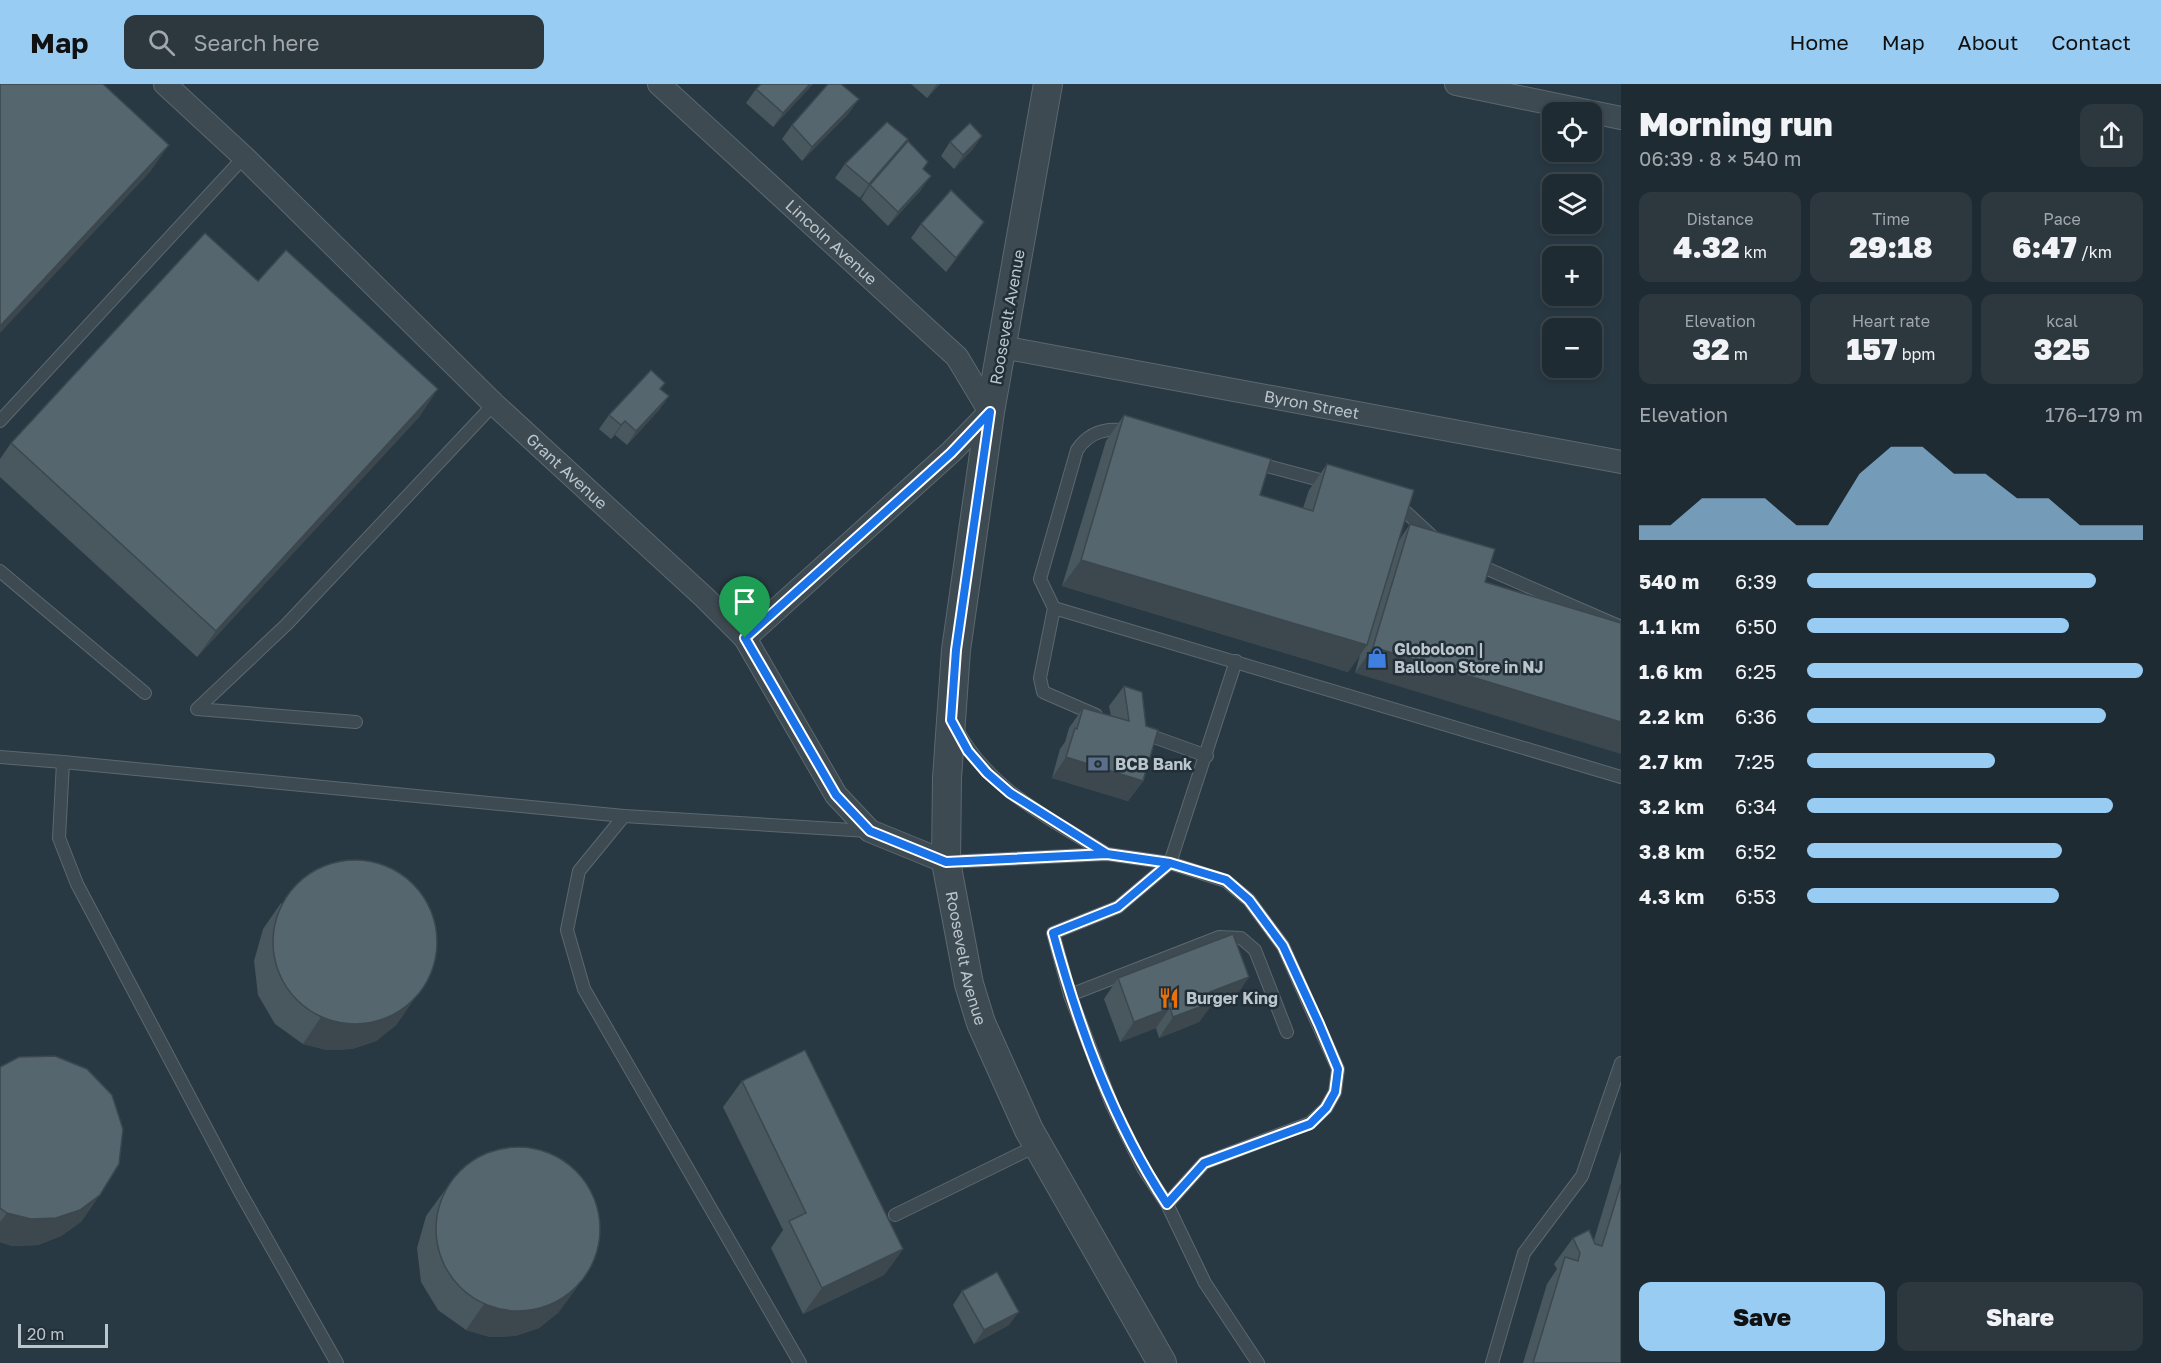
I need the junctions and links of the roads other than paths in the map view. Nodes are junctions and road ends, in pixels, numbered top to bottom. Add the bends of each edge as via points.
1 (166, 84) edge
2 (659, 84) edge
3 (1048, 84) edge
4 (1456, 84) edge
5 (1621, 118) edge
6 (244, 157) junction
7 (1002, 347) junction
8 (494, 404) junction
9 (990, 412) junction
10 (0, 421) edge
11 (1142, 434) edge
12 (1242, 460) edge
13 (1621, 462) edge
14 (1343, 485) edge
15 (1388, 496) edge
16 (1443, 546) edge
17 (1462, 558) edge
18 (0, 571) edge
19 (1054, 608) junction
20 (1621, 627) edge
21 (745, 638) junction
22 (1236, 661) junction
23 (144, 693) dead end
24 (951, 720) junction
25 (356, 722) dead end
26 (1112, 722) edge
27 (1129, 728) edge
28 (1208, 756) junction
29 (0, 757) edge
30 (63, 762) junction
31 (1621, 777) edge
32 (624, 816) junction
33 (870, 831) junction
34 (1107, 854) junction
35 (946, 862) junction
36 (1170, 863) junction
37 (1070, 995) junction
38 (1287, 1032) dead end
39 (1621, 1063) edge
40 (1038, 1145) junction
41 (1167, 1204) junction
42 (895, 1215) dead end
43 (337, 1363) edge
44 (800, 1363) edge
45 (1162, 1363) edge
46 (1258, 1363) edge
47 (1492, 1363) edge

1 - 6 street, Grant Avenue
2 - 9 street, Lincoln Avenue via 957,357
3 - 7 street, Roosevelt Avenue
4 - 5 street
6 - 8 street, Grant Avenue
6 - 10 lane
7 - 9 street, Roosevelt Avenue
7 - 13 street, Byron Street
8 - 21 street, Grant Avenue
8 - 25 lane via 287,624 197,709
9 - 21 street via 951,453
9 - 24 street, Roosevelt Avenue via 956,650
11 - 19 lane via 1099,432 1086,437 1077,450 1040,579
12 - 14 lane
15 - 16 lane
17 - 20 lane
18 - 23 lane
19 - 22 lane
19 - 26 lane via 1040,678 1043,692
21 - 33 street, Grant Avenue via 836,795
22 - 28 lane
22 - 31 lane
24 - 34 lane via 968,751 1010,793
24 - 35 street, Roosevelt Avenue
27 - 28 lane
28 - 36 lane
29 - 30 lane
30 - 32 lane
30 - 43 lane via 59,838 77,884 239,1190
32 - 33 lane
32 - 44 lane via 579,871 567,930 584,989
33 - 35 street, Grant Avenue
34 - 35 lane
34 - 36 lane
35 - 40 street, Roosevelt Avenue via 969,984 981,1023
36 - 37 lane via 1118,907 1053,933
36 - 41 lane via 1226,880 1249,900 1283,946 1338,1069 1335,1092 1310,1124 1204,1163
37 - 38 lane via 1219,937 1240,938 1255,950
37 - 41 lane via 1112,1105 1143,1168
39 - 47 lane via 1582,1176 1524,1254
40 - 42 lane
40 - 45 street, Roosevelt Avenue
41 - 46 lane via 1205,1283

